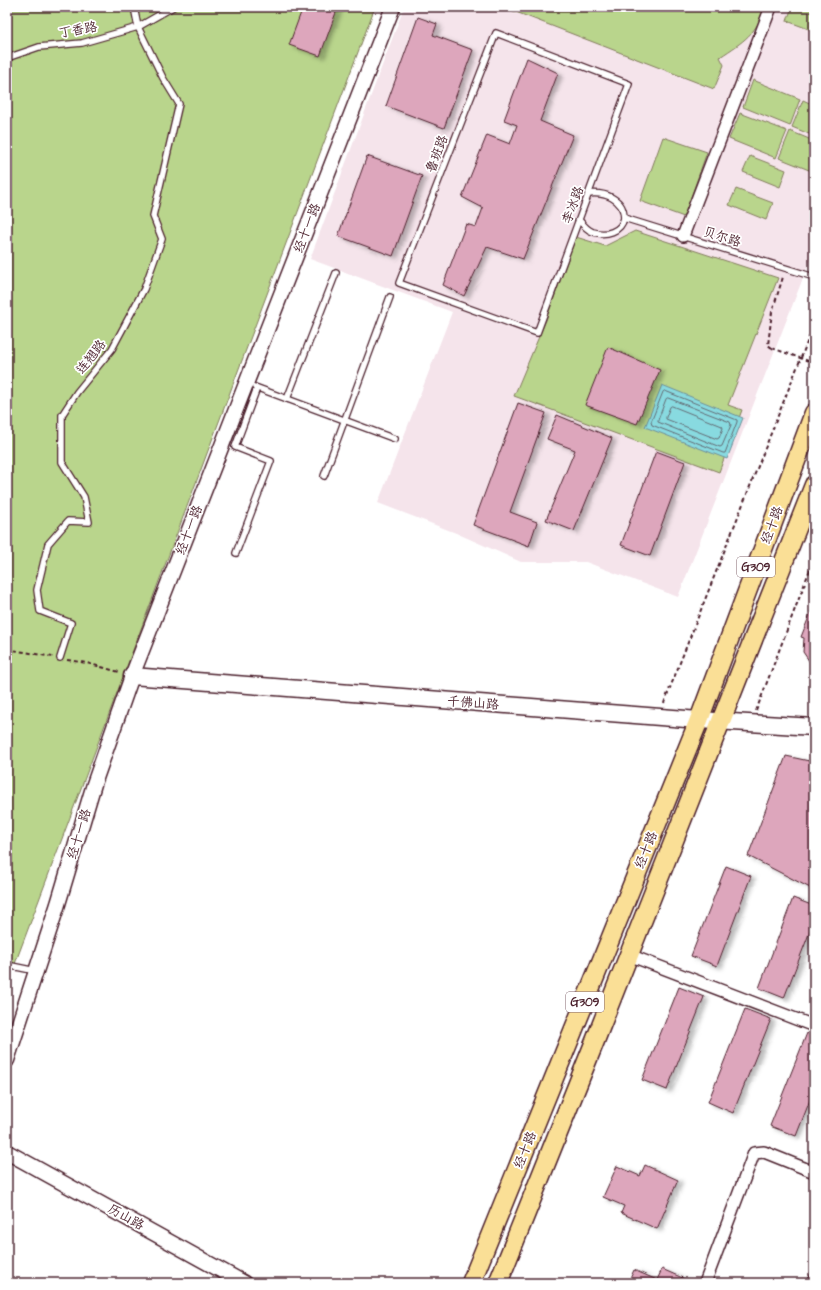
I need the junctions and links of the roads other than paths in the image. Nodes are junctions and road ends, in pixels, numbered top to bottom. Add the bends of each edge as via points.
1 (134, 7) edge
2 (173, 7) edge
3 (393, 7) edge
4 (771, 7) edge
5 (138, 27) junction
6 (496, 33) joint
7 (7, 58) edge
8 (588, 194) junction
9 (624, 218) junction
10 (579, 220) junction
11 (684, 236) junction
12 (336, 273) dead end
13 (814, 276) edge
14 (390, 297) dead end
15 (537, 333) joint
16 (252, 386) junction
17 (287, 399) junction
18 (814, 414) edge
19 (344, 421) junction
20 (395, 439) dead end
21 (324, 476) dead end
22 (814, 485) edge
23 (236, 553) dead end
24 (60, 658) road end
25 (132, 676) junction
26 (699, 720) junction
27 (721, 721) junction
28 (814, 727) edge
29 (629, 955) junction
30 (7, 965) edge
31 (36, 971) junction
32 (814, 1026) edge
33 (7, 1060) edge
34 (7, 1152) edge
35 (814, 1172) edge
36 (244, 1283) edge
37 (471, 1283) edge
38 (498, 1283) edge
39 (705, 1283) edge

1 - 5 lane
2 - 5 lane, 丁香路
3 - 16 street, 经十一路
4 - 11 street
5 - 7 lane, 丁香路 via 82,43 39,47
5 - 24 lane, 连翘路 via 163,78 180,104 153,216 162,239 144,289 112,349 62,415 62,462 84,497 89,522 68,521 48,544 37,590 40,611 71,623
6 - 8 lane, 李冰路 via 629,84
6 - 15 lane, 鲁班路 via 399,283
8 - 9 lane via 607,194 615,199 621,206
8 - 10 lane, 李冰路
9 - 10 lane via 618,228 602,234 593,232
9 - 11 lane, 贝尔路
10 - 15 lane, 李冰路
11 - 13 lane, 贝尔路
12 - 17 lane
14 - 19 lane
16 - 17 lane
16 - 23 lane via 235,447 271,461
16 - 25 street, 经十一路
17 - 19 lane
18 - 26 highway, 经十路 / G309
19 - 20 lane
19 - 21 lane
22 - 27 highway, 经十路 / G309
25 - 26 main road, 千佛山路
25 - 31 street, 经十一路 via 94,784
26 - 27 main road, 千佛山路
26 - 37 highway, 经十路 / G309
27 - 28 main road, 千佛山路
27 - 29 highway, 经十路 / G309
29 - 32 street
29 - 38 highway, 经十路 / G309
30 - 31 lane
31 - 33 street, 经十一路
34 - 36 street, 历山路
35 - 39 street via 764,1152 754,1153

